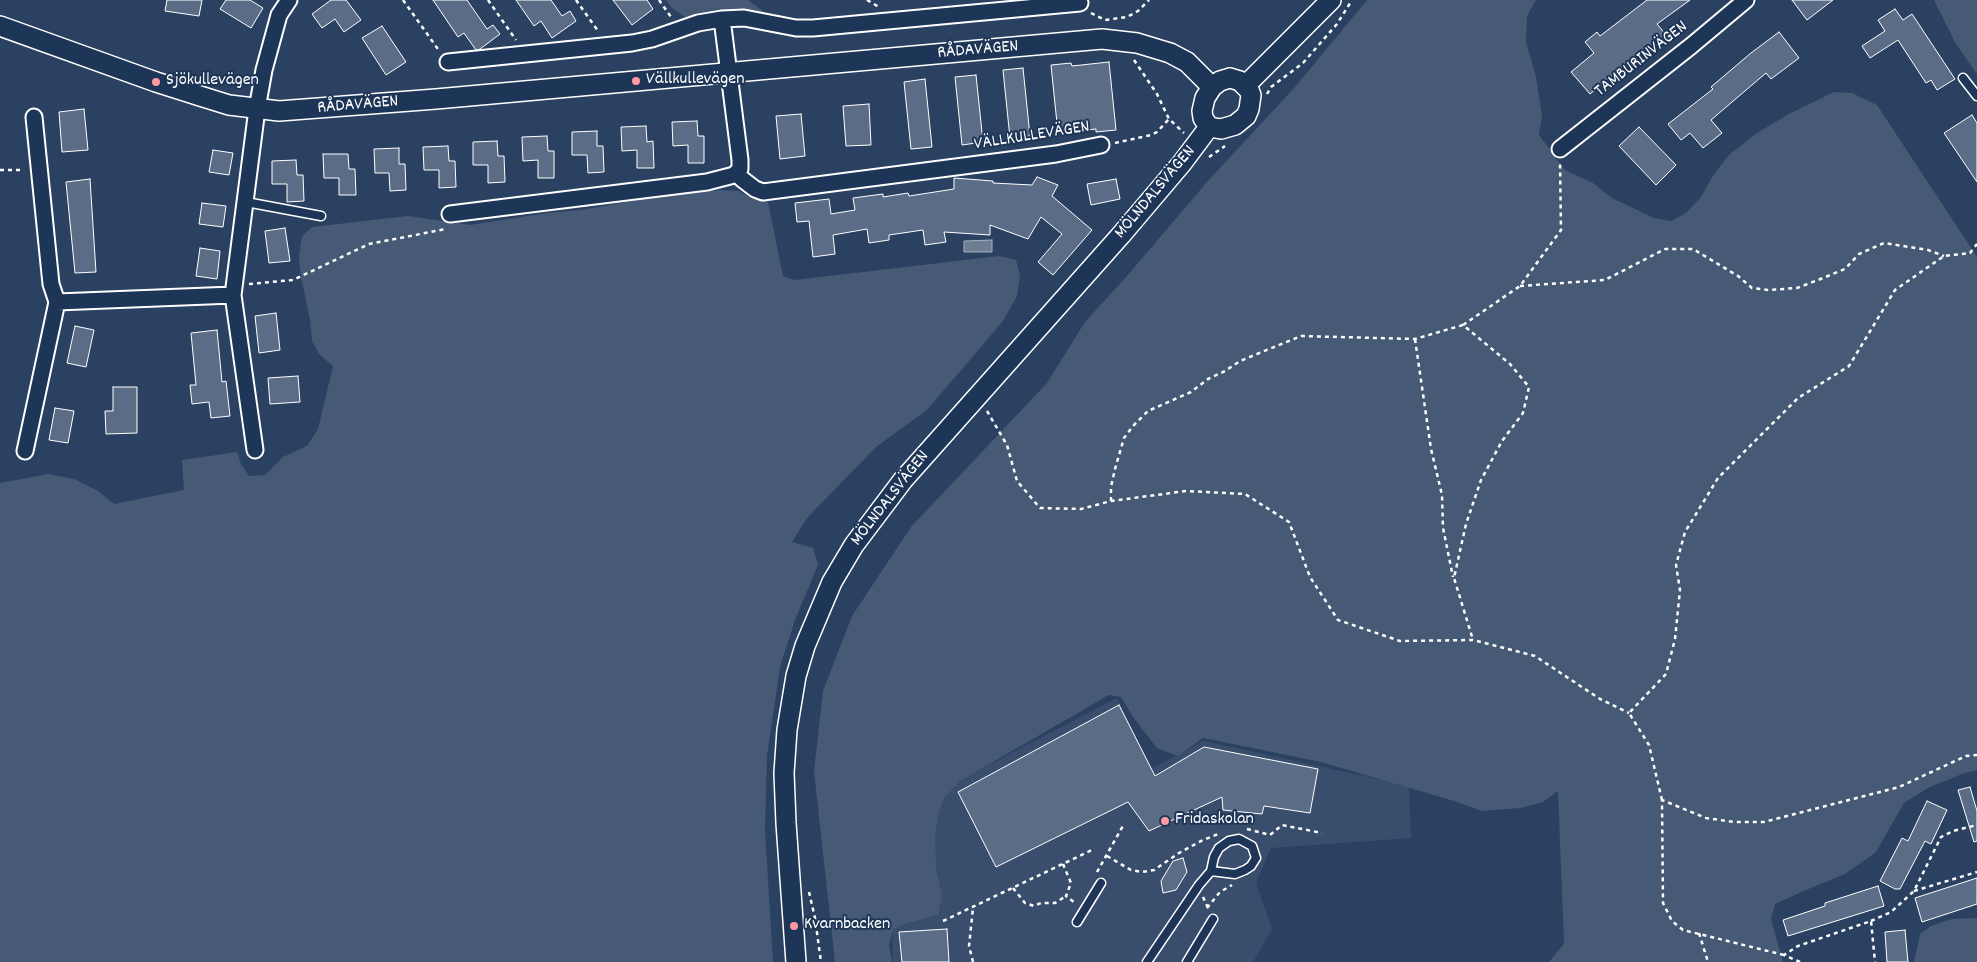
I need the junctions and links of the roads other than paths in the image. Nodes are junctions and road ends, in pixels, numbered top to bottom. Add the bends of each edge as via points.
1 (1331, 0) edge
2 (1746, 0) edge
3 (285, 1) edge
4 (1080, 2) road end
5 (722, 19) junction
6 (0, 26) edge
7 (448, 62) road end
8 (729, 72) junction
9 (1963, 78) dead end
10 (1246, 85) junction
11 (1212, 87) junction
12 (1977, 96) edge
13 (257, 109) junction
14 (34, 117) dead end
15 (1209, 127) junction
16 (1102, 145) road end
17 (1560, 149) road end
18 (736, 173) junction
19 (246, 202) junction
20 (321, 216) dead end
21 (450, 221) road end
22 (234, 290) junction
23 (57, 302) junction
24 (255, 450) dead end
25 (25, 451) dead end
26 (1211, 871) junction
27 (1101, 883) road end
28 (1211, 916) road end
29 (1077, 922) dead end
30 (796, 962) edge
31 (1147, 962) edge
32 (1187, 962) edge

1 - 10 street
2 - 17 street, TAMBURINVÄGEN
3 - 13 street via 273,32
4 - 5 street via 813,28 744,18
5 - 7 street via 698,22 632,43
5 - 8 street
6 - 13 street, RÅDAVÄGEN via 165,85 229,105
8 - 11 street, RÅDAVÄGEN via 1102,39 1137,42 1170,52 1187,62
8 - 13 street, RÅDAVÄGEN via 314,110
8 - 18 street via 740,160 740,169
9 - 12 lane
10 - 11 street via 1230,78
10 - 15 street via 1251,95 1246,116 1229,128
11 - 15 street via 1202,111
13 - 19 street
14 - 23 street via 51,284
15 - 30 street, MÖLNDALSVÄGEN via 1121,235 903,480 854,545 832,582 805,646 796,676 787,730 784,773
16 - 18 street, VÄLLKULLEVÄGEN via 1056,154 763,192 754,189
18 - 21 street via 707,182
19 - 20 lane
19 - 22 street
22 - 23 street
22 - 24 street
23 - 25 street
26 - 26 lane via 1235,874 1245,870 1256,858 1252,846 1239,839 1229,841 1217,852
26 - 31 lane
27 - 29 lane
28 - 32 lane

